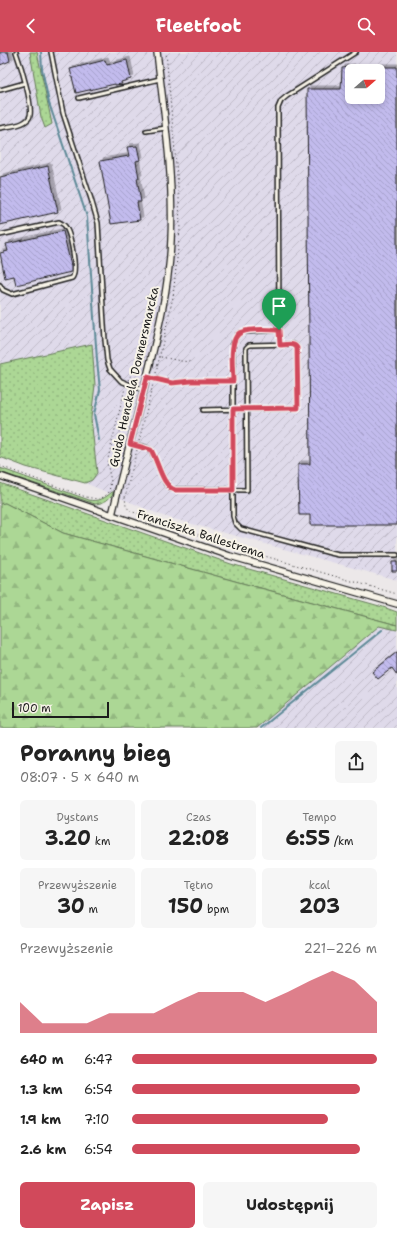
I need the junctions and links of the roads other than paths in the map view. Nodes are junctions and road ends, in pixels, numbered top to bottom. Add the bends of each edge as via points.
1 (16, 52) edge
2 (51, 52) edge
3 (157, 52) edge
4 (356, 52) edge
5 (160, 79) junction
6 (25, 83) junction
7 (0, 90) edge
8 (79, 98) dead end
9 (0, 128) edge
10 (166, 128) junction
11 (146, 131) dead end
12 (0, 235) edge
13 (0, 285) edge
14 (279, 330) junction
15 (280, 345) junction
16 (147, 377) junction
17 (233, 381) junction
18 (143, 390) junction
19 (233, 409) junction
20 (247, 409) junction
21 (203, 410) dead end
22 (130, 444) junction
23 (0, 476) edge
24 (233, 490) junction
25 (112, 515) junction
26 (397, 555) edge
27 (397, 604) edge

1 - 6 lane
2 - 18 lane via 63,113 98,224 107,360 110,369 121,381
3 - 5 street, Guido Henckela Donnersmarcka
4 - 14 lane via 280,101 278,108
5 - 8 lane
5 - 10 street, Guido Henckela Donnersmarcka
6 - 7 lane
6 - 9 lane via 31,112 29,119 20,124
10 - 11 lane
10 - 16 street, Guido Henckela Donnersmarcka via 172,197 170,254 161,316
12 - 13 lane via 59,222 65,225 68,232 75,264 72,278 12,294 3,290
14 - 15 lane
14 - 17 lane via 247,331 236,335 233,344
15 - 20 lane via 250,345 246,348
15 - 20 lane via 293,344 297,348 298,408
16 - 17 lane via 172,383
16 - 18 street, Guido Henckela Donnersmarcka
17 - 19 lane
18 - 22 street, Guido Henckela Donnersmarcka
19 - 20 lane
19 - 21 lane
19 - 24 lane
20 - 24 lane via 247,490
22 - 24 lane via 151,450 170,488
22 - 25 street, Guido Henckela Donnersmarcka
23 - 25 street, Franciszka Ballestrema
24 - 26 lane via 233,516 235,524 241,528 339,555
25 - 27 street, Franciszka Ballestrema via 230,556

